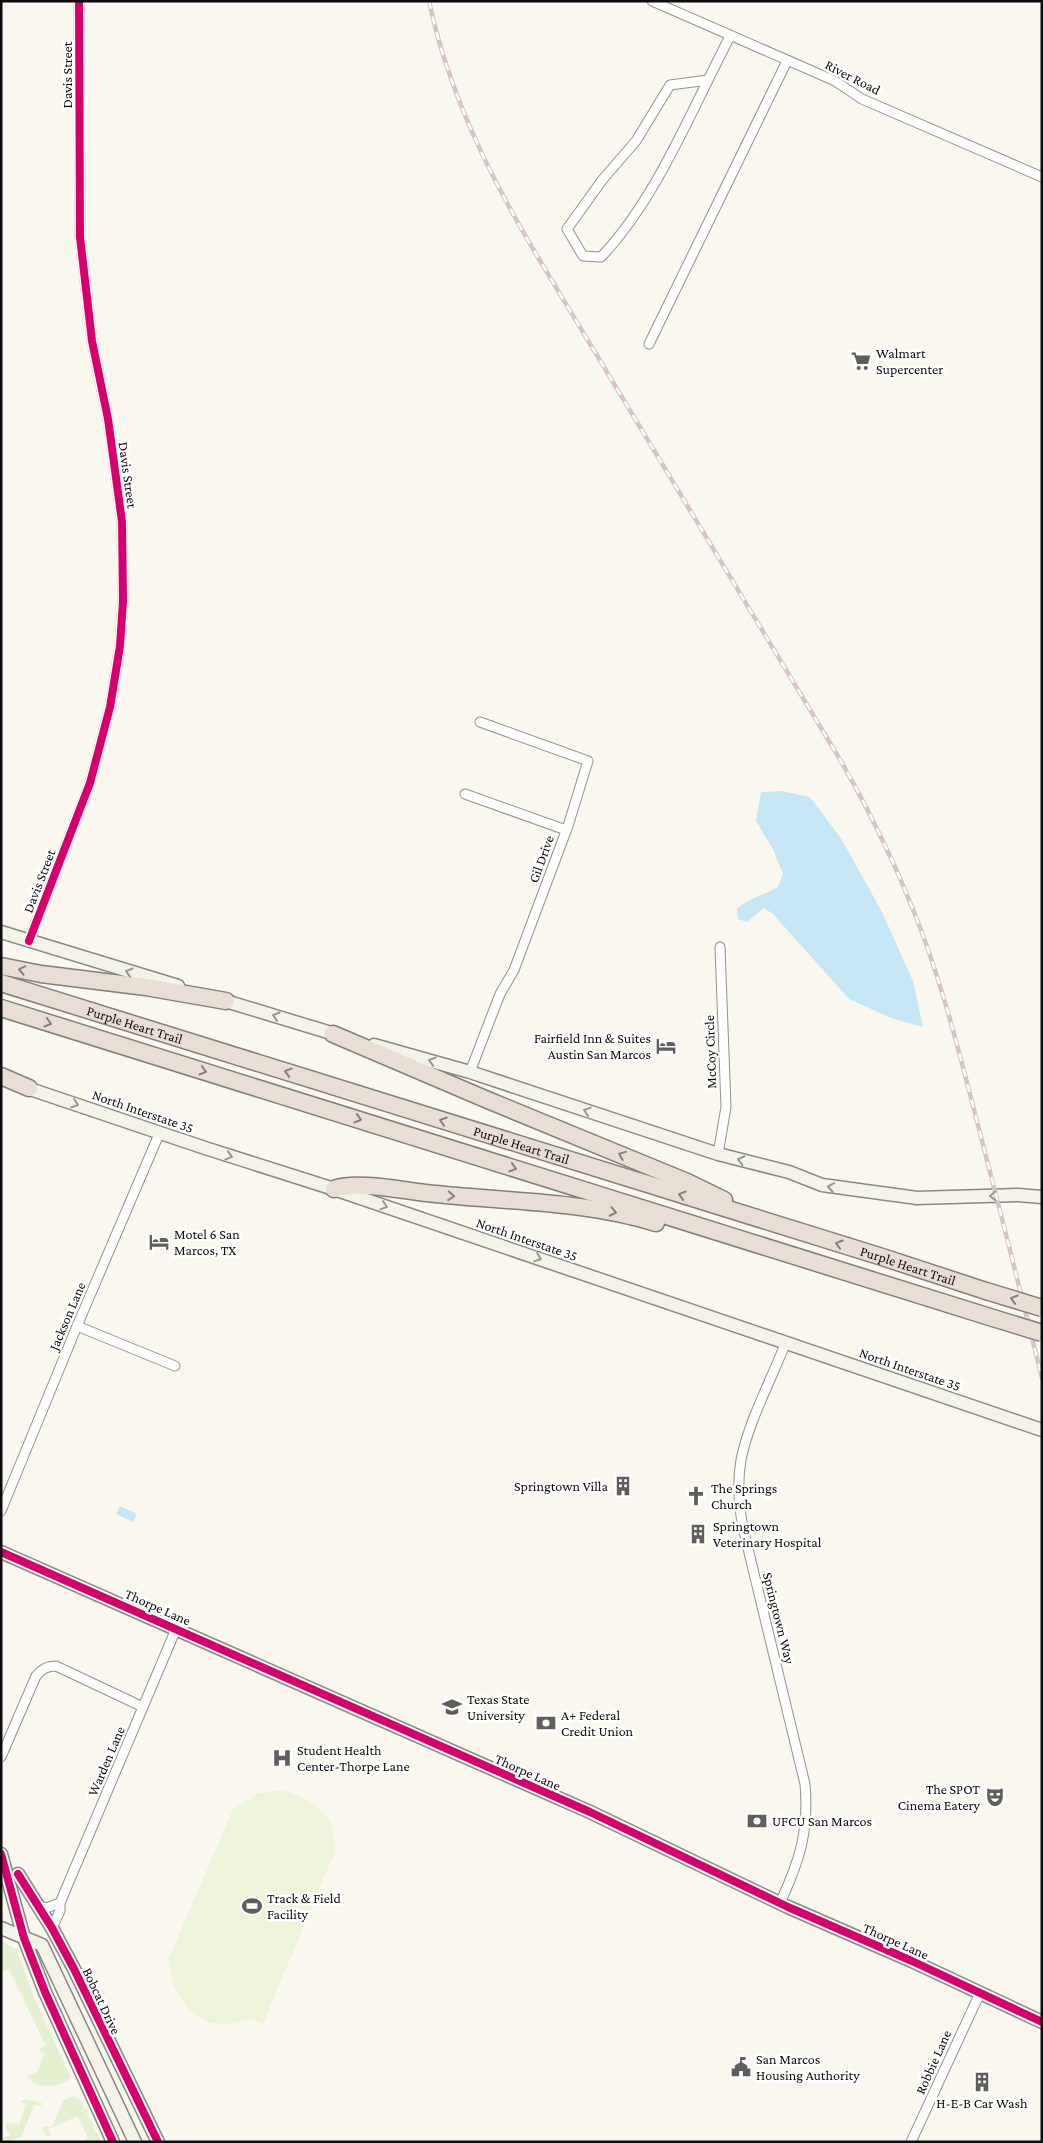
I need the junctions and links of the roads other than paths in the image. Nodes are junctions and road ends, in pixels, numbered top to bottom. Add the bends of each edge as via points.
1 (79, 1) edge
2 (652, 1) edge
3 (730, 36) junction
4 (787, 61) junction
5 (708, 80) junction
6 (1042, 177) edge
7 (649, 344) dead end
8 (480, 722) dead end
9 (465, 794) dead end
10 (566, 830) junction
11 (1, 932) edge
12 (30, 940) junction
13 (720, 947) dead end
14 (1, 966) edge
15 (1, 983) edge
16 (226, 1001) junction
17 (1, 1008) edge
18 (333, 1034) junction
19 (470, 1072) junction
20 (1, 1078) edge
21 (29, 1088) joint
22 (160, 1132) junction
23 (718, 1154) junction
24 (334, 1189) junction
25 (1042, 1197) edge
26 (778, 1225) junction
27 (834, 1268) junction
28 (1042, 1308) edge
29 (77, 1326) junction
30 (1042, 1333) edge
31 (786, 1342) junction
32 (174, 1366) dead end
33 (1042, 1430) edge
34 (1, 1511) edge
35 (1, 1552) edge
36 (176, 1629) junction
37 (143, 1707) junction
38 (1, 1757) edge
39 (2, 1857) edge
40 (18, 1874) junction
41 (60, 1903) junction
42 (780, 1903) junction
43 (37, 1905) junction
44 (1, 1928) edge
45 (52, 1928) junction
46 (24, 1938) junction
47 (980, 1993) junction
48 (79, 2022) junction
49 (1042, 2022) edge
50 (113, 2142) edge
51 (135, 2142) edge
52 (158, 2142) edge
53 (911, 2142) edge

1 - 12 street, Davis Street via 80,237 92,341 108,419 122,522 123,601 110,707 92,777
2 - 3 street, River Road
3 - 4 street, River Road
3 - 5 street
4 - 6 street, River Road via 835,81 862,99
4 - 7 street
5 - 5 street via 670,86 636,142 603,179 567,229 583,256 601,257 619,238 670,157
8 - 10 street, Gil Drive via 588,760
9 - 10 street
10 - 19 street, Gil Drive via 514,970 500,994
11 - 12 main road
16 -> 12 main road
13 - 23 street, McCoy Circle via 726,1108
16 -> 14 highway
26 -> 15 highway, Purple Heart Trail
18 -> 16 main road
17 -> 27 highway, Purple Heart Trail
19 -> 18 main road
26 -> 18 highway via 687,1182
23 -> 19 main road
20 - 21 highway
21 -> 22 main road, North Interstate 35
22 -> 24 main road, North Interstate 35
22 - 29 street, Jackson Lane
25 -> 23 main road via 916,1198 859,1192 822,1185 789,1172
24 -> 27 highway via 352,1186 582,1207
24 -> 31 main road, North Interstate 35
28 -> 26 highway, Purple Heart Trail, bridge
27 - 30 highway, Purple Heart Trail, bridge
29 - 32 street
29 - 34 street, Jackson Lane
31 - 33 main road, North Interstate 35
31 - 42 street, Springtown Way via 746,1440 739,1484 744,1532 805,1784 806,1816 800,1854
35 - 36 main road, Thorpe Lane
36 - 37 street, Warden Lane
36 - 42 main road, Thorpe Lane via 590,1812
37 - 38 street via 50,1666 36,1676
37 - 41 street, Warden Lane
39 - 40 main road
39 - 46 main road
40 - 43 main road, Bobcat Drive
40 - 48 main road via 70,1987
41 - 43 street via 46,1908
41 - 45 street, Warden Lane
42 - 47 main road, Thorpe Lane
43 - 45 main road, Bobcat Drive
44 - 46 main road
45 - 52 main road, Bobcat Drive
46 - 48 main road via 42,1945
46 - 50 main road
47 - 49 main road, Thorpe Lane
47 - 53 street, Robbie Lane
48 - 51 main road

